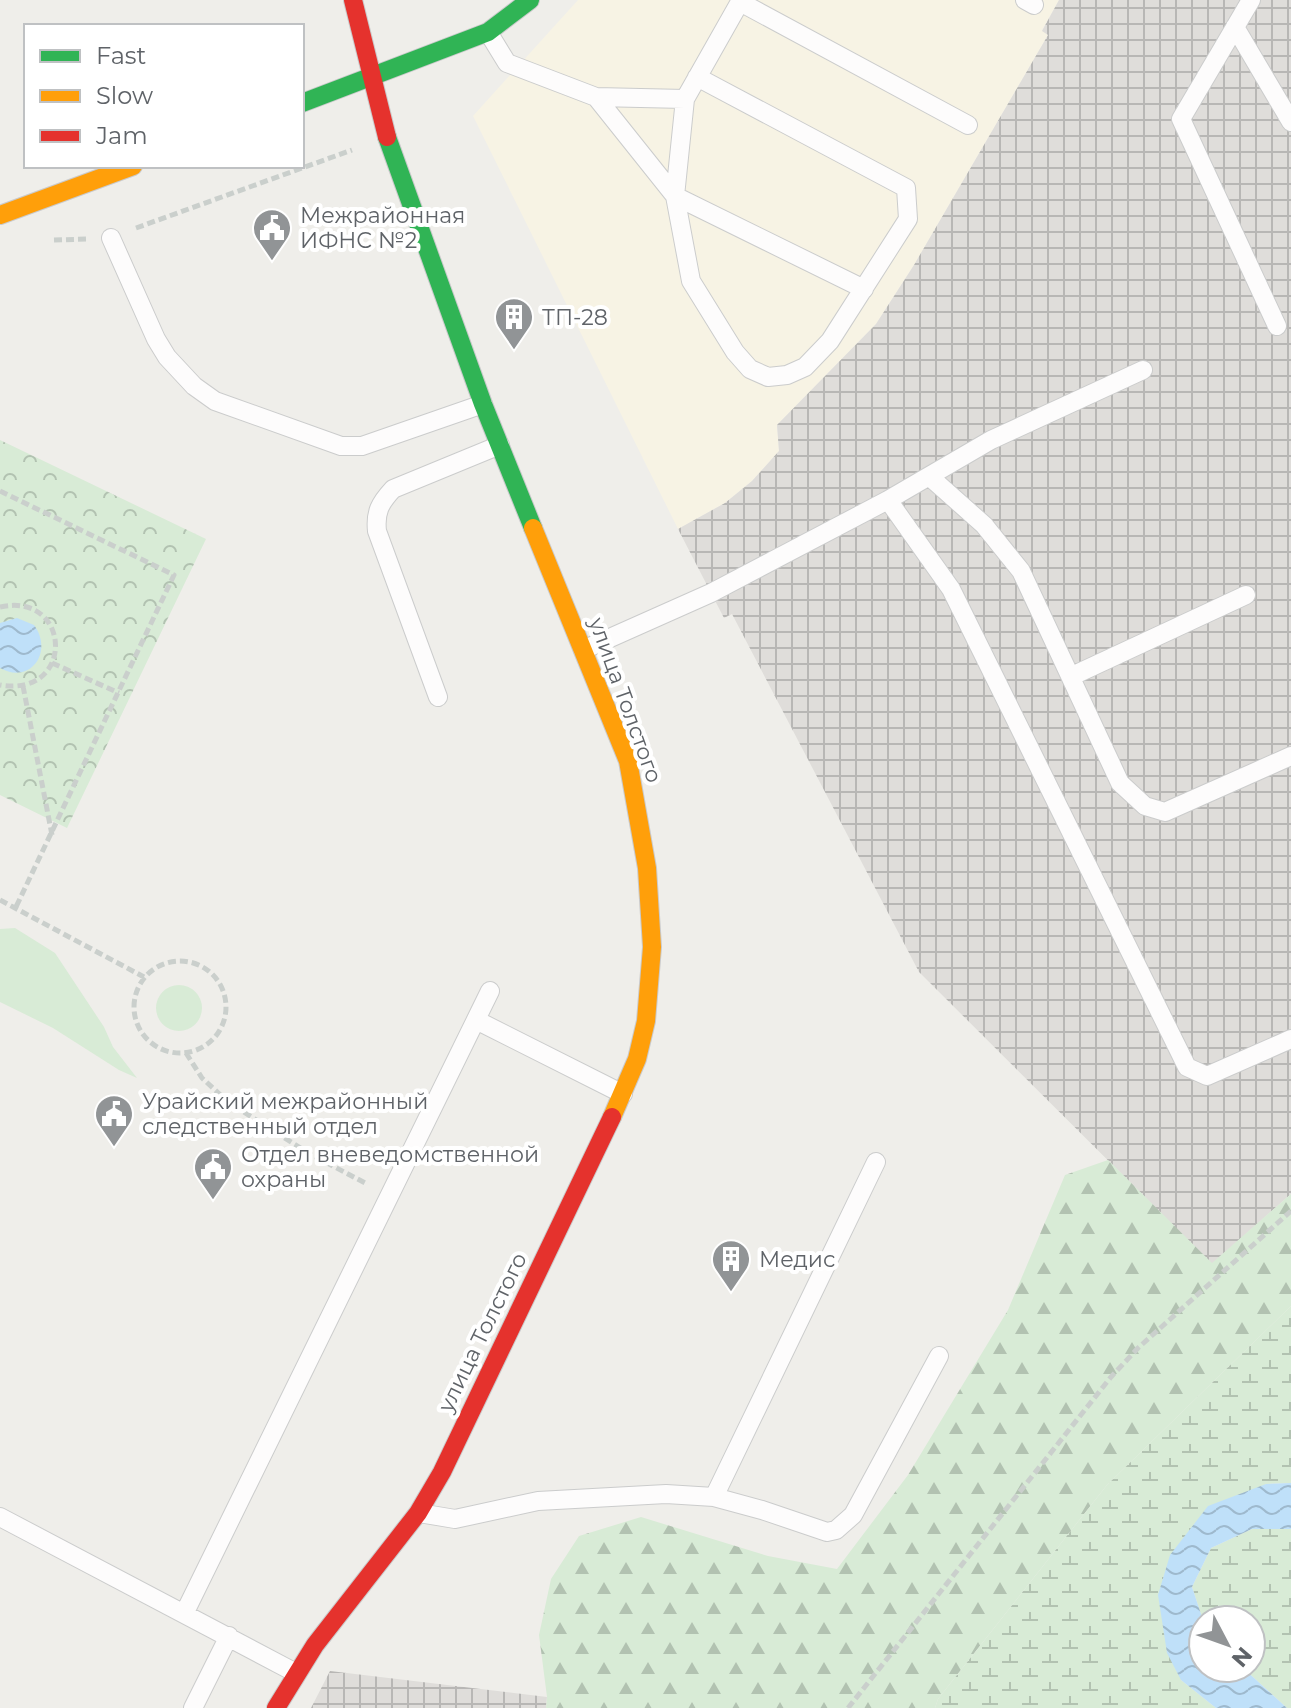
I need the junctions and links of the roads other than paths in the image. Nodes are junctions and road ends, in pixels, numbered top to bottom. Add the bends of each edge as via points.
1 (353, 0) edge
2 (530, 0) edge
3 (1251, 0) edge
4 (741, 1) edge
5 (1235, 27) junction
6 (488, 32) junction
7 (373, 77) junction
8 (697, 77) junction
9 (596, 97) junction
10 (685, 99) junction
11 (304, 102) edge
12 (1291, 122) edge
13 (968, 125) dead end
14 (128, 168) edge
15 (675, 196) junction
16 (0, 215) edge
17 (111, 238) road end
18 (864, 289) junction
19 (1277, 326) dead end
20 (1143, 370) dead end
21 (483, 404) junction
22 (500, 445) junction
23 (930, 477) junction
24 (888, 500) junction
25 (1246, 595) dead end
26 (583, 650) junction
27 (1072, 676) junction
28 (438, 697) dead end
29 (1291, 756) edge
30 (490, 991) dead end
31 (476, 1020) junction
32 (1291, 1039) edge
33 (623, 1094) junction
34 (876, 1162) dead end
35 (939, 1356) dead end
36 (714, 1497) junction
37 (418, 1513) junction
38 (0, 1517) edge
39 (185, 1612) junction
40 (229, 1636) junction
41 (296, 1673) junction
42 (193, 1708) edge
43 (276, 1708) edge

1 - 7 street, улица Толстого
2 - 6 street
3 - 5 lane
4 - 8 lane
4 - 13 lane
5 - 12 lane
5 - 19 lane via 1181,119
6 - 7 street
6 - 9 lane via 501,56 516,68
7 - 11 street
7 - 21 street, улица Толстого via 391,153
8 - 10 lane
8 - 18 lane via 906,188 908,219
9 - 10 lane
9 - 15 lane
10 - 15 lane
14 - 16 street
15 - 18 lane
15 - 18 lane via 691,281 750,369 768,377 805,367 830,341
17 - 21 lane via 167,357 215,401 341,446 362,446
20 - 23 lane via 991,440
21 - 22 street, улица Толстого
22 - 26 street, улица Толстого
22 - 28 lane via 393,489 376,516
23 - 24 lane
23 - 27 lane via 984,525 1021,571
24 - 26 lane via 711,593
24 - 32 lane via 951,589 1187,1067 1207,1076
25 - 27 lane
26 - 33 street, улица Толстого via 628,761 647,866 648,1011 639,1056
27 - 29 lane via 1120,783 1145,806 1165,812
30 - 31 lane
31 - 33 lane
31 - 39 lane
33 - 37 street, улица Толстого
34 - 36 lane
35 - 36 lane via 853,1515 836,1530 827,1532
36 - 37 lane via 666,1494 538,1501 455,1519
37 - 41 street, улица Толстого
38 - 39 lane
39 - 40 lane
40 - 41 lane
40 - 42 lane
41 - 43 street, улица Толстого

